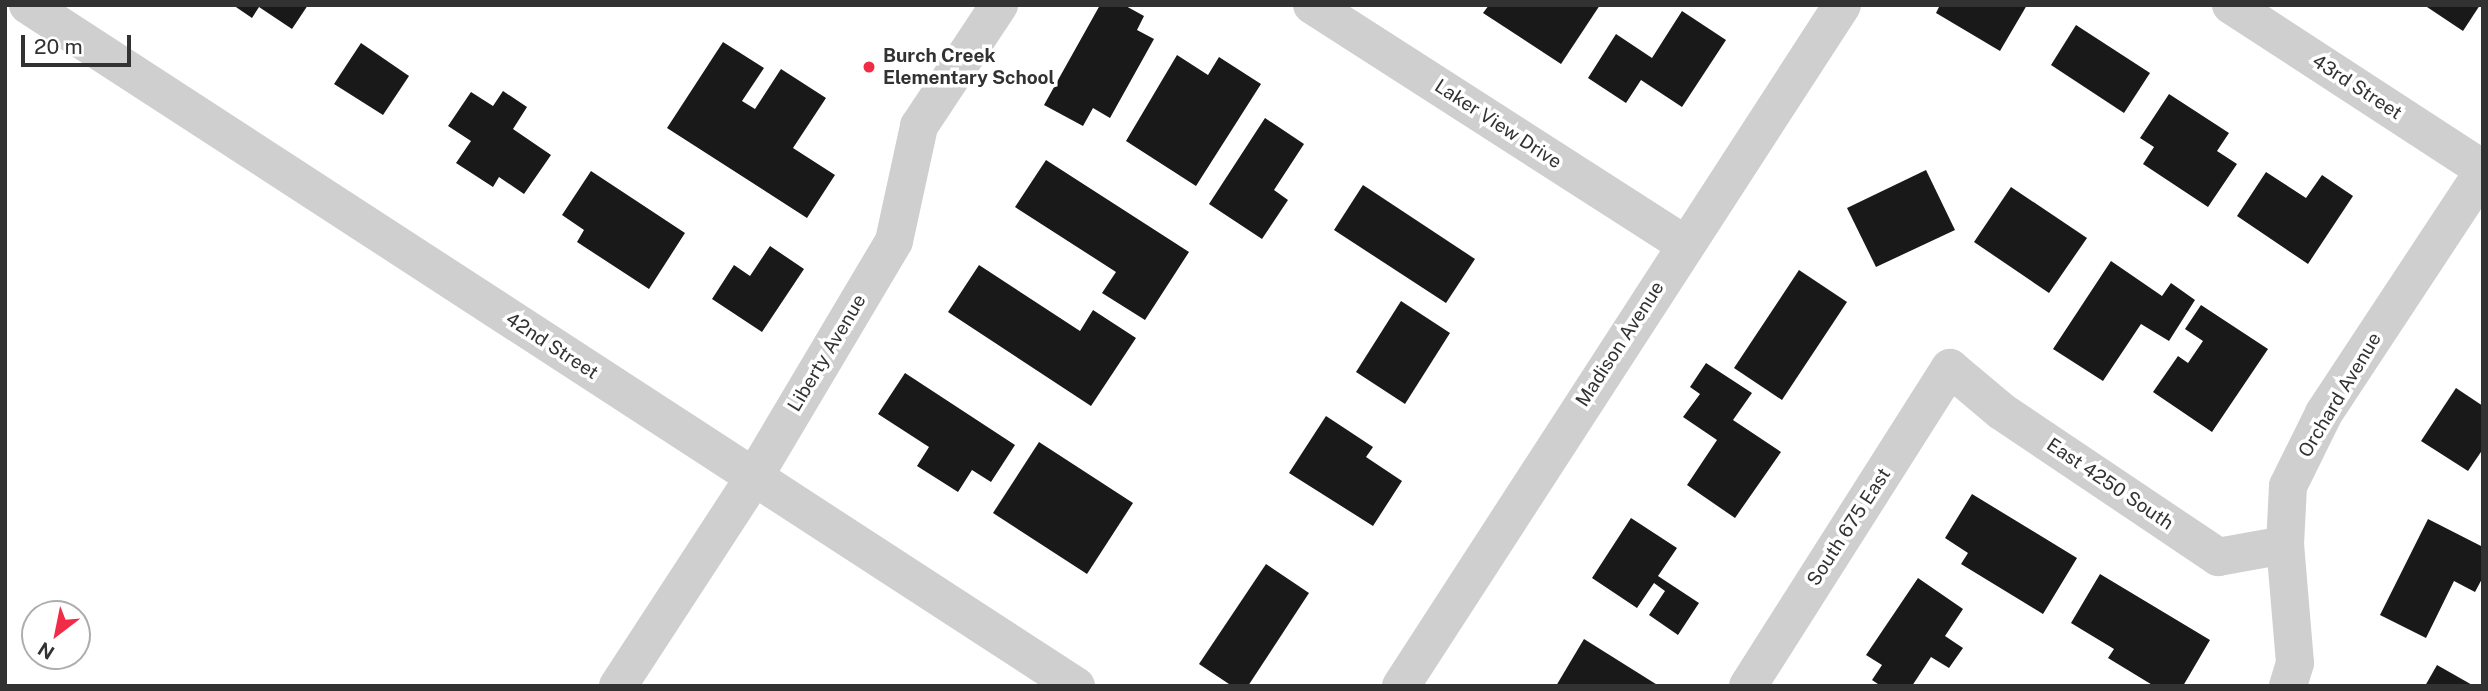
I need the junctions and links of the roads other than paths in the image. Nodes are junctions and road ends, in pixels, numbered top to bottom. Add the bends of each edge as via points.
1 (28, 5) edge
2 (999, 5) edge
3 (1312, 5) edge
4 (1842, 5) edge
5 (2231, 5) edge
6 (2483, 171) edge
7 (1684, 244) junction
8 (1950, 368) joint
9 (754, 477) junction
10 (2285, 545) junction
11 (618, 686) edge
12 (1076, 686) edge
13 (1401, 686) edge
14 (1748, 686) edge
15 (2288, 686) edge

1 - 9 street, 42nd Street
2 - 9 street, Liberty Avenue via 919,126 894,241
3 - 7 street, Laker View Drive
4 - 7 street, Madison Avenue
5 - 6 street, 43rd Street
6 - 10 street, Orchard Avenue via 2324,413 2288,486
7 - 13 street, Madison Avenue
8 - 10 street, East 4250 South via 2001,411 2218,557
8 - 14 street, South 675 East
9 - 11 street, Liberty Avenue
9 - 12 street, 42nd Street
10 - 15 street, Orchard Avenue via 2295,663

